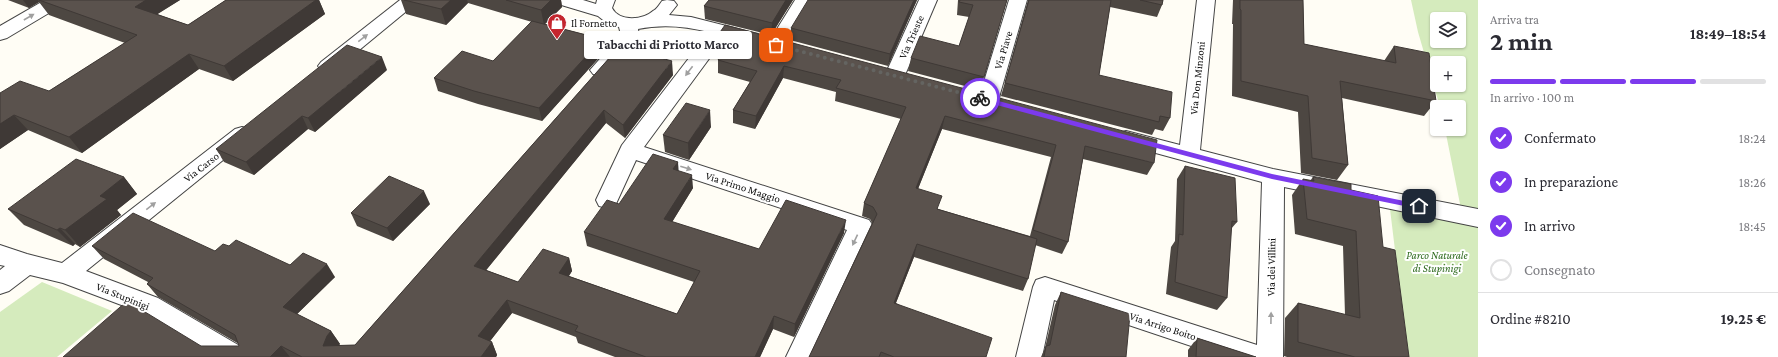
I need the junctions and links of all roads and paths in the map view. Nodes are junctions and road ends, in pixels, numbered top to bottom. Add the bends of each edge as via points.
1 (58, 0) edge
2 (411, 0) edge
3 (564, 0) edge
4 (804, 0) edge
5 (928, 0) edge
6 (1018, 0) edge
7 (1206, 0) edge
8 (666, 3) edge
9 (605, 6) edge
10 (654, 20) junction
11 (691, 22) junction
12 (628, 24) junction
13 (721, 29) junction
14 (0, 34) edge
15 (776, 45) junction
16 (798, 50) edge
17 (312, 78) edge
18 (916, 81) edge
19 (587, 84) edge
20 (967, 95) edge
21 (257, 122) edge
22 (1109, 134) edge
23 (630, 150) junction
24 (1189, 155) junction
25 (1272, 177) junction
26 (607, 200) edge
27 (1478, 218) edge
28 (0, 255) edge
29 (26, 264) junction
30 (66, 274) junction
31 (0, 284) edge
32 (236, 357) edge
33 (799, 357) edge
34 (1029, 357) edge
35 (1259, 357) edge
36 (1270, 357) edge

14 -> 1 street
17 -> 2 street
3 - 9 street
4 - 15 street
5 - 18 street, Via Trieste via 887,73
6 - 20 street, Via Piave via 996,103
7 - 24 street, Via Don Minzoni
8 - 10 street via 665,12
8 - 11 street
9 - 12 street via 612,20
10 - 11 street
10 - 12 street
11 - 13 street
12 - 19 street via 630,36 610,44
13 - 15 street
13 -> 23 street
15 - 16 street
30 -> 21 street, Via Carso
22 - 24 street
23 - 26 street
23 -> 33 street, Via Primo Maggio via 861,226
24 - 25 street
25 - 27 street
36 -> 25 street, Via dei Villini
28 - 29 street, Via Stupinigi
29 - 30 street, Via Stupinigi
29 - 31 street
30 - 32 street, Via Stupinigi via 149,306
34 - 35 street, Via Arrigo Boito via 1045,287

